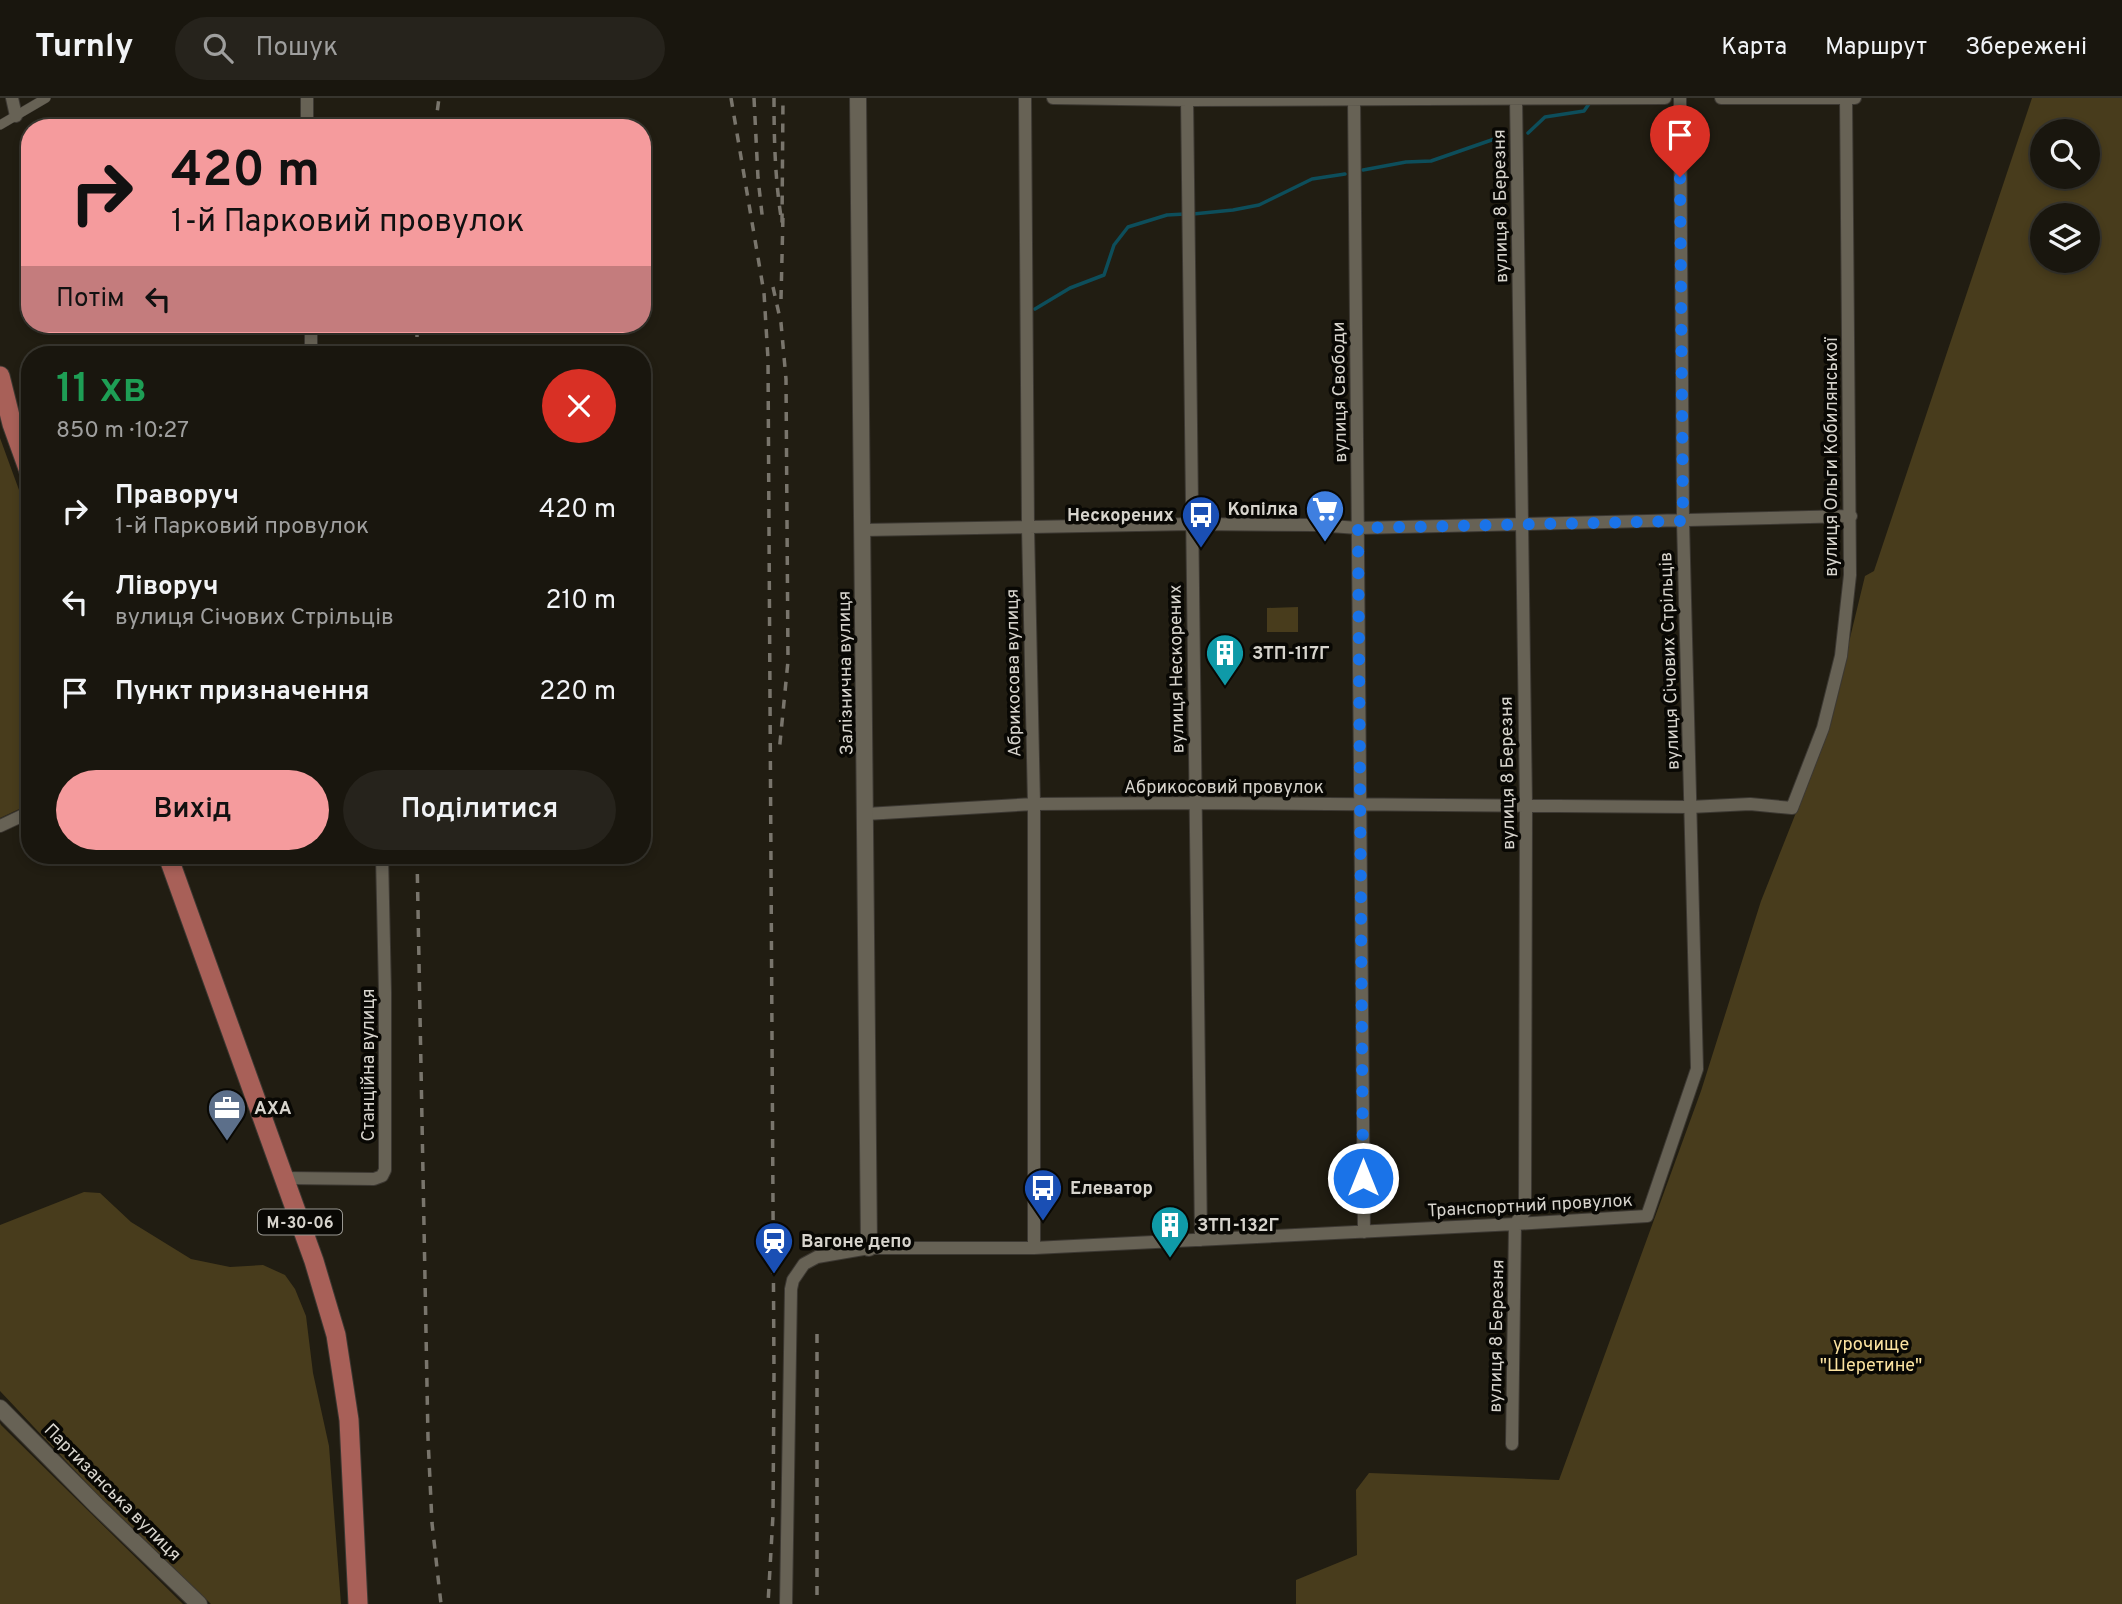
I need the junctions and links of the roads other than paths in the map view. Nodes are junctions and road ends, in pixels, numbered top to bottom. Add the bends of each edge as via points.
1 (12, 98) edge
2 (46, 98) edge
3 (307, 98) edge
4 (858, 98) edge
5 (1025, 98) edge
6 (1054, 98) edge
7 (1516, 98) edge
8 (1665, 98) edge
9 (1680, 98) edge
10 (1721, 98) edge
11 (1846, 98) edge
12 (1855, 98) edge
13 (1187, 99) edge
14 (1354, 99) edge
15 (16, 116) junction
16 (307, 119) edge
17 (0, 125) edge
18 (0, 376) edge
19 (21, 449) edge
20 (1851, 516) junction
21 (1683, 521) junction
22 (1192, 524) junction
23 (1521, 524) junction
24 (1028, 528) junction
25 (1358, 528) junction
26 (863, 530) junction
27 (1195, 803) junction
28 (1034, 804) junction
29 (1361, 805) junction
30 (1525, 805) junction
31 (1690, 807) junction
32 (1792, 808) joint
33 (866, 814) junction
34 (21, 816) edge
35 (0, 826) edge
36 (171, 864) edge
37 (382, 864) edge
38 (285, 1178) junction
39 (1647, 1216) joint
40 (1516, 1224) junction
41 (1364, 1232) junction
42 (1201, 1240) junction
43 (869, 1248) junction
44 (1034, 1248) junction
45 (0, 1408) edge
46 (1513, 1444) dead end
47 (199, 1604) edge
48 (358, 1604) edge
49 (786, 1604) edge

1 - 15 street
2 - 15 street
3 - 16 street
4 - 26 street, Залізнична вулиця
5 - 24 street, Абрикосова вулиця
6 - 13 street
7 - 8 street
7 - 14 street
7 - 23 street, вулиця 8 Березня
9 - 21 street, вулиця Січових Стрільців
10 - 11 street
11 - 12 street
11 - 20 street, вулиця Ольги Кобилянської
13 - 14 street
13 - 22 street, вулиця Нескорених
14 - 25 street, вулиця Свободи
15 - 17 street
18 - 19 main road
20 - 21 street
20 - 32 street, вулиця Ольги Кобилянської via 1841,656 1823,727
21 - 23 street
21 - 31 street, вулиця Січових Стрільців
22 - 24 street
22 - 25 street
22 - 27 street, вулиця Нескорених
23 - 25 street
23 - 30 street, вулиця 8 Березня
24 - 26 street
24 - 28 street, Абрикосова вулиця
25 - 29 street, вулиця Свободи
26 - 33 street, Залізнична вулиця
27 - 28 street, Абрикосовий провулок
27 - 29 street, Абрикосовий провулок
27 - 42 street, вулиця Нескорених
28 - 33 street, Абрикосовий провулок
28 - 44 street, Абрикосова вулиця
29 - 30 street, Абрикосовий провулок
29 - 41 street, вулиця Свободи
30 - 31 street, Абрикосовий провулок
30 - 40 street, вулиця 8 Березня via 1525,1211
31 - 32 street, Абрикосовий провулок via 1750,804
31 - 39 street, вулиця Січових Стрільців via 1698,1069
33 - 43 street, Залізнична вулиця
34 - 35 street
36 - 38 main road, М-30-06
37 - 38 street, Станційна вулиця via 385,1170 374,1179
38 - 48 main road, М-30-06 via 326,1298 343,1376
39 - 40 street, Транспортний провулок
40 - 41 street, Транспортний провулок
40 - 46 street, вулиця 8 Березня
41 - 42 street, Транспортний провулок
42 - 44 street, Транспортний провулок
43 - 44 street, Транспортний провулок
43 - 49 street, Транспортний провулок via 817,1257 804,1264 793,1280
45 - 47 street, Партизанська вулиця

